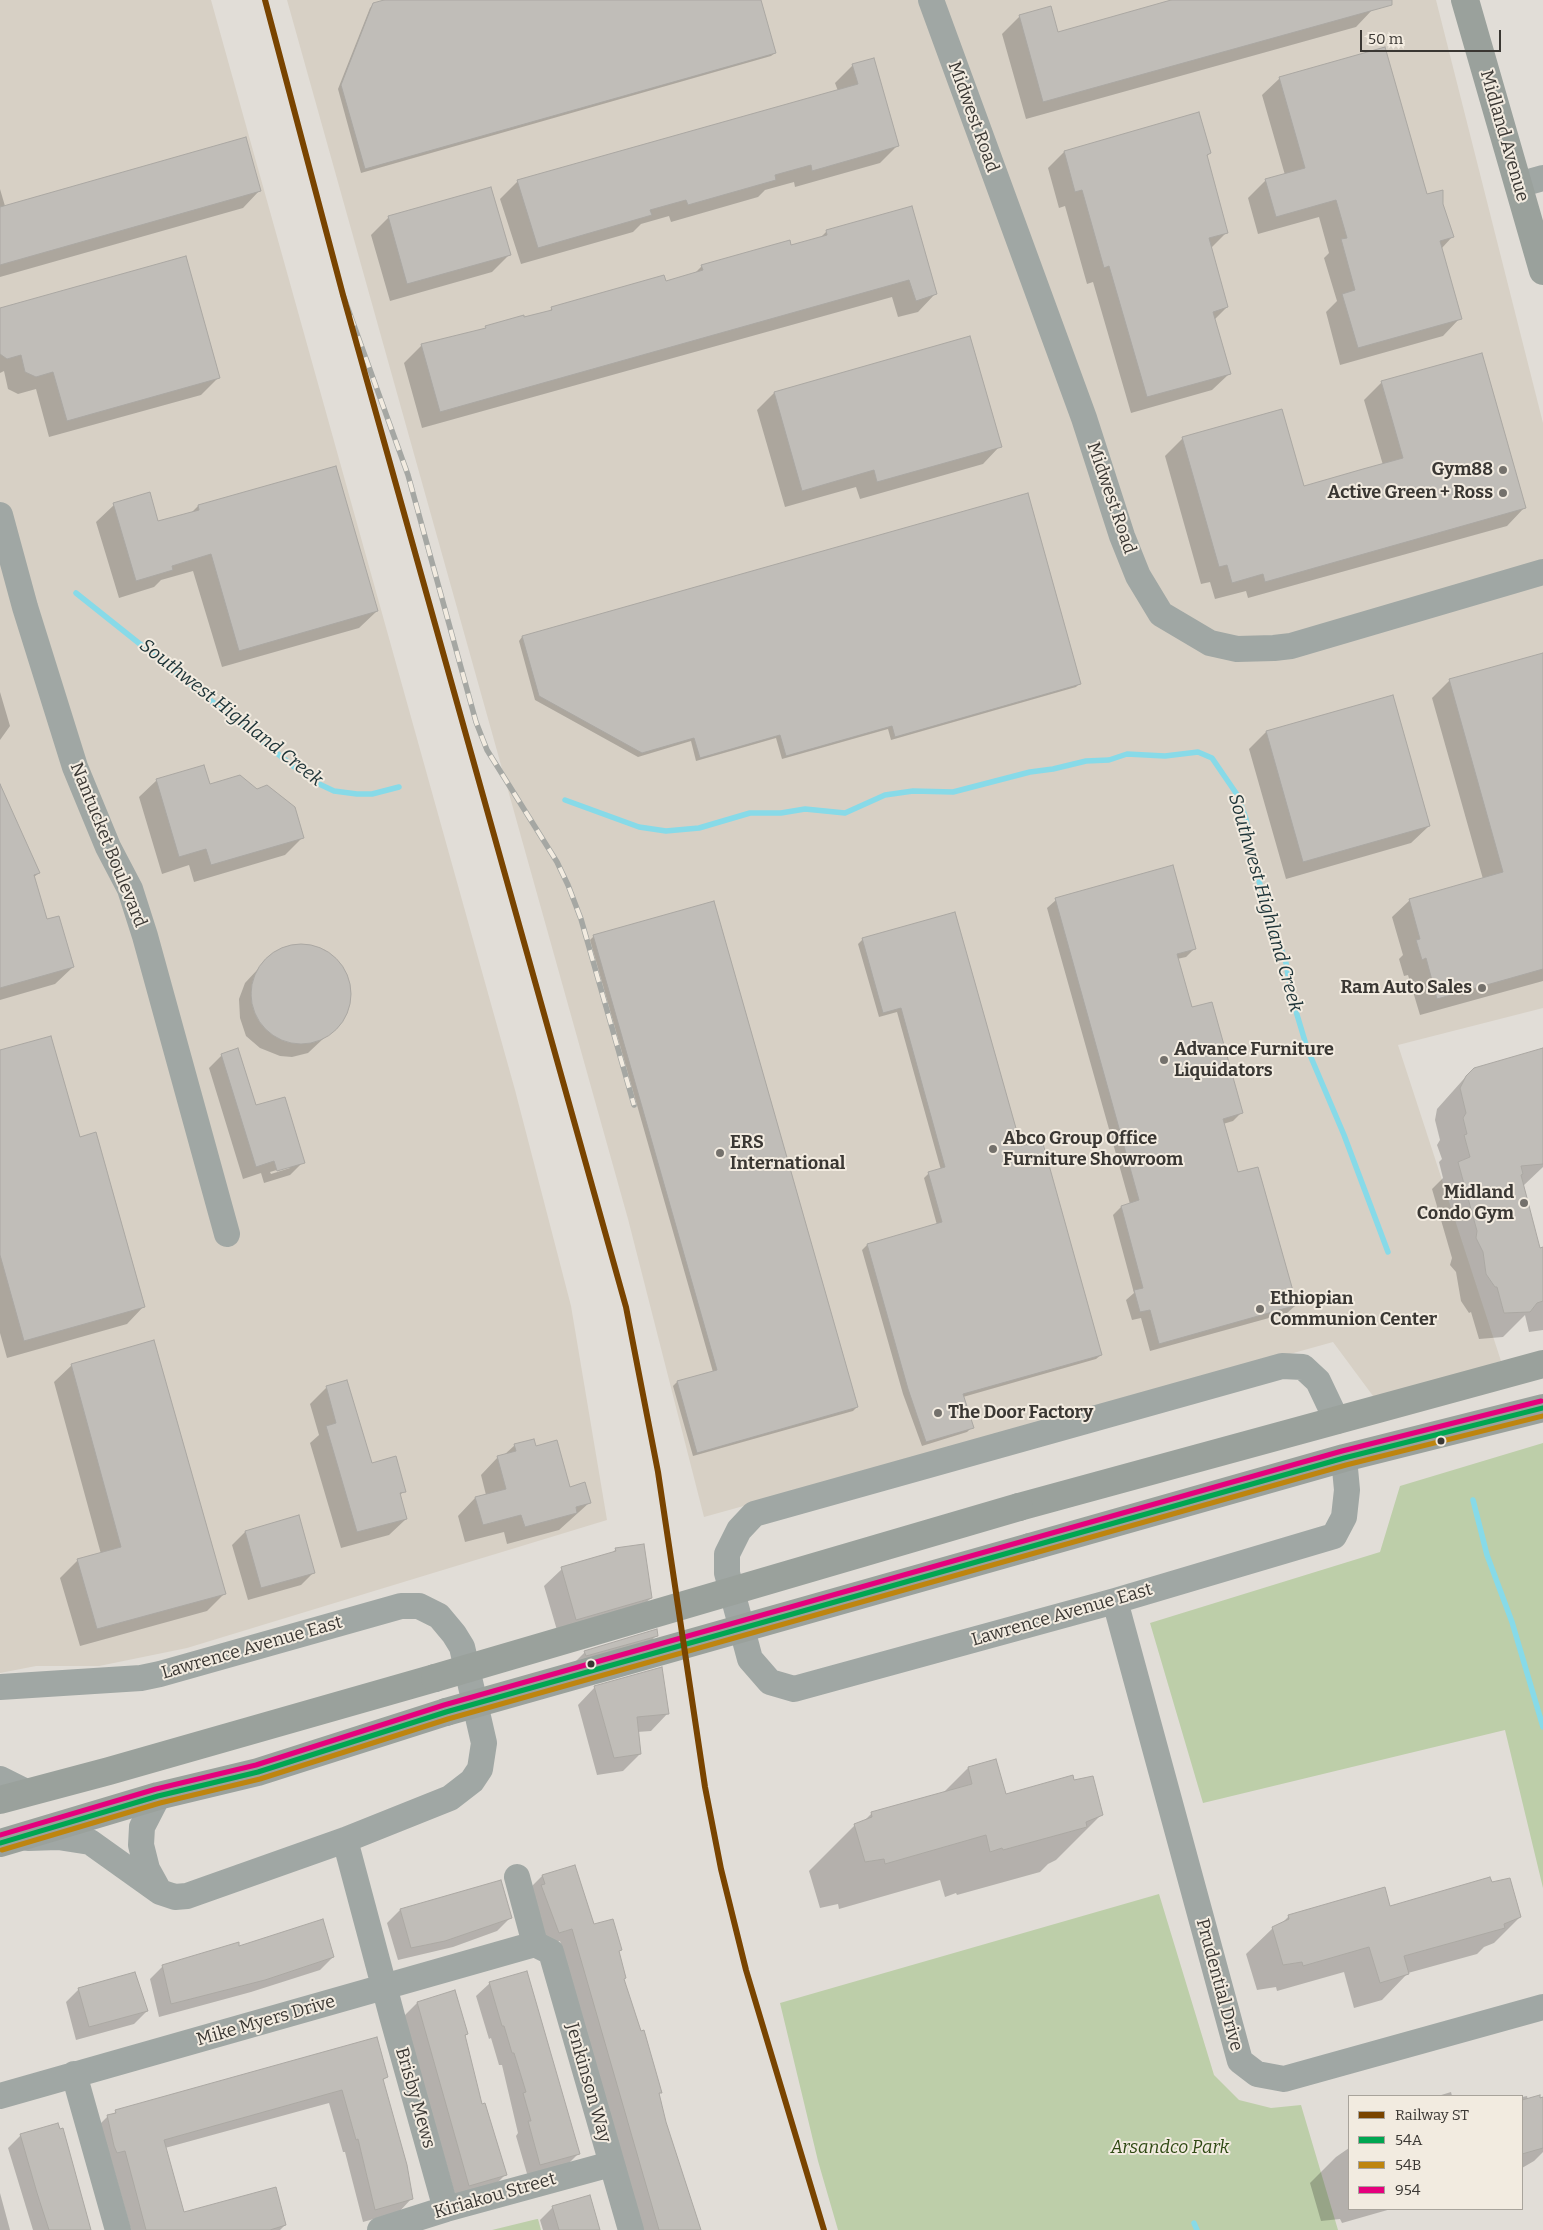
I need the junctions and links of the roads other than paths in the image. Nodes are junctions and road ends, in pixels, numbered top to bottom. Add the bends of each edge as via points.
1 (931, 0) edge
2 (1465, 0) edge
3 (1531, 181) edge
4 (1543, 271) edge
5 (0, 515) edge
6 (6, 562) edge
7 (1543, 572) edge
8 (227, 1234) dead end
9 (1543, 1364) edge
10 (1543, 1408) edge
11 (1337, 1421) junction
12 (1344, 1458) junction
13 (1115, 1601) junction
14 (0, 1687) edge
15 (0, 1779) edge
16 (26, 1792) junction
17 (158, 1796) junction
18 (0, 1800) edge
19 (8, 1840) edge
20 (345, 1840) junction
21 (517, 1876) dead end
22 (160, 1892) junction
23 (536, 1944) junction
24 (384, 1987) junction
25 (1543, 2007) edge
26 (74, 2074) junction
27 (0, 2096) edge
28 (612, 2164) junction
29 (446, 2209) junction
30 (118, 2230) edge
31 (380, 2230) edge
32 (631, 2230) edge

1 - 7 street, Midwest Road via 1084,418 1122,536 1138,576 1161,614 1210,642 1237,649 1274,648 1291,646
2 - 3 main road, Midland Avenue
3 - 4 main road, Midland Avenue
5 - 6 street, Nantucket Boulevard
6 - 8 street, Nantucket Boulevard via 75,767 130,889
9 - 11 main road
10 - 12 main road, Lawrence Avenue East
11 - 13 street, Lawrence Avenue East via 1318,1381 1303,1367 1282,1366 754,1514 739,1530 727,1554 727,1573 750,1659 770,1682 794,1689
11 - 16 main road, bridge via 1019,1507 435,1678
12 - 13 street, Lawrence Avenue East via 1347,1490 1344,1517 1334,1536
12 - 17 main road, Lawrence Avenue East, bridge via 446,1712 258,1772
13 - 25 street, Prudential Drive via 1240,2061 1256,2074 1284,2079
14 - 20 street, Lawrence Avenue East via 141,1678 401,1606 427,1608 439,1616 462,1647 484,1743 480,1769 472,1782 450,1798
15 - 16 street
16 - 18 main road
17 - 19 main road, Lawrence Avenue East
17 - 22 street via 142,1827 141,1845 147,1869
19 - 22 street, Lawrence Avenue East via 58,1837 90,1842
20 - 22 street, Lawrence Avenue East via 188,1896 175,1897
20 - 24 street
21 - 23 street
23 - 24 street
23 - 28 street, Jenkinson Way via 551,1952
24 - 26 street, Mike Myers Drive
24 - 29 street, Brisby Mews
26 - 27 street, Mike Myers Drive
26 - 30 street
28 - 29 street, Kiriakou Street
28 - 32 street, Jenkinson Way
29 - 31 street, Kiriakou Street

